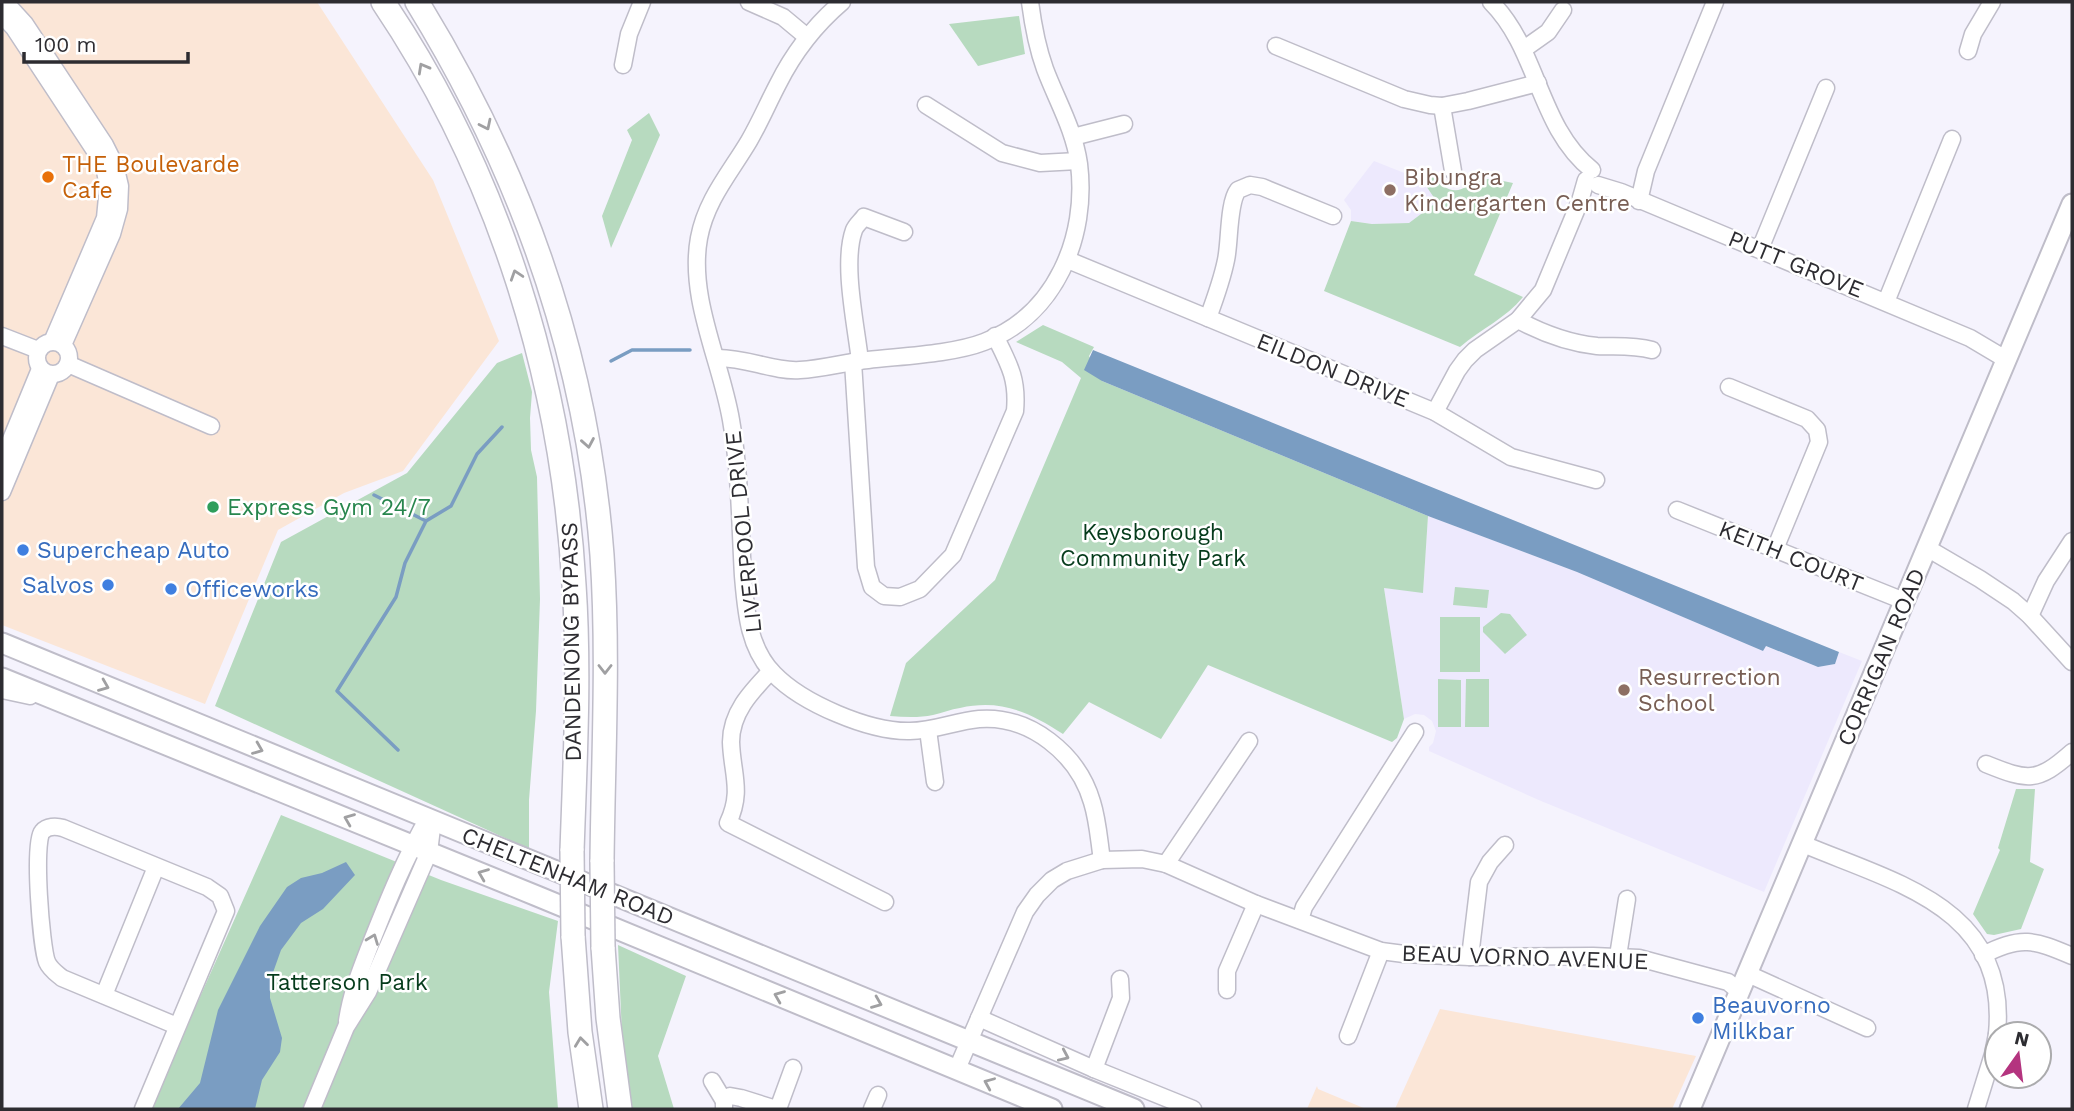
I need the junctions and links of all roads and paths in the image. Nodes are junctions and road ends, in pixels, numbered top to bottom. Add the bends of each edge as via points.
1 (5, 2) edge
2 (383, 2) edge
3 (417, 2) edge
4 (642, 2) edge
5 (749, 2) edge
6 (842, 2) edge
7 (1030, 2) edge
8 (1491, 2) edge
9 (1715, 2) edge
10 (1992, 2) edge
11 (1563, 10) dead end
12 (2, 15) edge
13 (807, 37) junction
14 (1276, 46) dead end
15 (1524, 49) junction
16 (1968, 51) dead end
17 (623, 65) dead end
18 (1538, 83) junction
19 (1826, 88) dead end
20 (926, 105) dead end
21 (1442, 106) junction
22 (1124, 124) dead end
23 (1073, 136) junction
24 (1952, 139) dead end
25 (1079, 161) junction
26 (1454, 172) dead end
27 (1593, 179) junction
28 (1630, 196) junction
29 (2072, 204) edge
30 (1334, 216) dead end
31 (904, 232) dead end
32 (1760, 249) junction
33 (1068, 260) junction
34 (1886, 302) junction
35 (1208, 318) junction
36 (1518, 320) junction
37 (2, 336) edge
38 (995, 336) junction
39 (51, 346) junction
40 (1652, 350) dead end
41 (2009, 354) junction
42 (716, 358) junction
43 (856, 361) junction
44 (68, 364) junction
45 (46, 372) junction
46 (1729, 387) dead end
47 (1436, 412) junction
48 (1834, 423) dead end
49 (211, 426) dead end
50 (1817, 430) junction
51 (2, 461) edge
52 (1596, 480) dead end
53 (2, 492) edge
54 (1677, 510) dead end
55 (2072, 541) edge
56 (1775, 549) junction
57 (1925, 554) junction
58 (1904, 601) junction
59 (2025, 611) junction
60 (2, 643) edge
61 (2072, 662) edge
62 (771, 671) junction
63 (2, 678) edge
64 (2, 690) edge
65 (57, 701) junction
66 (928, 730) junction
67 (1415, 732) dead end
68 (1249, 741) dead end
69 (2072, 752) edge
70 (1986, 764) dead end
71 (935, 782) dead end
72 (430, 819) junction
73 (1803, 844) junction
74 (1504, 845) dead end
75 (421, 848) junction
76 (1102, 860) junction
77 (1166, 864) junction
78 (156, 867) junction
79 (1627, 899) dead end
80 (885, 902) dead end
81 (1256, 904) junction
82 (1300, 920) junction
83 (1381, 951) junction
84 (1618, 956) junction
85 (1983, 956) junction
86 (2072, 956) edge
87 (1470, 957) junction
88 (1120, 979) dead end
89 (1744, 983) junction
90 (1227, 990) dead end
91 (104, 995) junction
92 (979, 1018) junction
93 (1997, 1020) edge
94 (177, 1026) junction
95 (1867, 1028) dead end
96 (1348, 1036) dead end
97 (970, 1041) junction
98 (793, 1068) dead end
99 (957, 1069) junction
100 (1094, 1069) junction
101 (712, 1081) dead end
102 (1983, 1086) edge
103 (724, 1105) edge
104 (143, 1109) edge
105 (312, 1109) edge
106 (591, 1109) edge
107 (620, 1109) edge
108 (777, 1109) edge
109 (1052, 1109) edge
110 (1133, 1109) edge
111 (1193, 1109) edge
112 (1690, 1109) edge
113 (1976, 1109) edge

1 - 39 street via 105,145 120,186 112,234
106 -> 2 highway, DANDENONG BYPASS, bridge via 573,936 575,587 564,479 547,383 508,252 463,143
3 -> 107 highway, DANDENONG BYPASS, bridge via 464,80 511,180 541,260 565,337 593,474 602,554 605,670 603,947
4 - 17 street via 625,44
5 - 13 street via 783,17
6 - 13 street, LIVERPOOL DRIVE
7 - 23 street via 1038,47
8 - 15 street, PUTT GROVE
9 - 28 street via 1646,171
10 - 16 street
11 - 15 street via 1548,32
12 - 39 street via 90,142 107,180 105,218
13 - 42 street, LIVERPOOL DRIVE via 703,221 697,270
14 - 21 street via 1415,103
15 - 18 street, PUTT GROVE
18 - 21 street
18 - 27 street, PUTT GROVE via 1548,111
19 - 32 street
20 - 25 street via 1002,153 1040,163
21 - 26 street
22 - 23 street
23 - 25 street
24 - 34 street
25 - 33 street via 1079,218
27 - 28 street, PUTT GROVE
27 - 36 street via 1543,290
28 - 32 street, PUTT GROVE
29 - 41 main road, CORRIGAN ROAD
30 - 35 street via 1262,187 1238,190 1232,203 1226,262
31 - 43 street via 864,217 855,228 849,266
32 - 34 street, PUTT GROVE
33 - 35 street, EILDON DRIVE
33 - 38 street via 1042,302
34 - 41 street, PUTT GROVE
35 - 47 street, EILDON DRIVE
36 - 40 street via 1576,343
36 - 47 street via 1465,360
37 - 39 street
38 - 43 street via 956,348
38 - 43 street via 1012,370 1015,411 953,555 920,589 900,597 884,596 872,587 866,567
39 - 44 street via 69,354
39 - 45 street via 36,359
41 - 57 main road, CORRIGAN ROAD
42 - 43 street via 798,371
42 - 62 street, LIVERPOOL DRIVE via 735,443 747,615 755,646
44 - 45 street via 62,372
44 - 49 street
45 - 51 street
45 - 53 street
46 - 50 street via 1807,419
47 - 52 street, EILDON DRIVE via 1511,457
48 - 50 street
50 - 56 street via 1819,442
54 - 56 street, KEITH COURT
55 - 59 street
56 - 58 street, KEITH COURT
57 - 58 main road, CORRIGAN ROAD
57 - 59 street via 1980,579
58 - 73 main road, CORRIGAN ROAD
59 - 61 street
60 -> 72 main road, CHELTENHAM ROAD
62 - 66 street, LIVERPOOL DRIVE via 798,695 860,722 888,729
62 - 80 street via 744,701 734,724 731,739 737,798 728,823
63 - 65 main road, CHELTENHAM ROAD
64 - 65 street
75 -> 65 main road, CHELTENHAM ROAD
66 - 71 street
66 - 76 street, LIVERPOOL DRIVE via 980,719 1024,726 1045,737 1065,755 1092,800
67 - 82 street
68 - 77 street
69 - 70 street via 2036,776 2021,777
72 - 75 street
72 -> 97 main road, CHELTENHAM ROAD
73 - 85 street via 1932,900 1964,926
73 - 89 main road, CORRIGAN ROAD
74 - 87 street via 1479,882
99 -> 75 main road, CHELTENHAM ROAD
75 - 105 street via 368,992 346,1027
76 - 77 street, BEAU VORNO AVENUE
76 - 92 street, BEAU VORNO AVENUE via 1067,871 1037,895 1013,936
77 - 81 street, BEAU VORNO AVENUE
78 - 91 street
78 - 91 street via 56,826 40,834 43,946 48,966 62,978
78 - 94 street via 206,887 220,896 226,911
79 - 84 street
81 - 82 street, BEAU VORNO AVENUE
81 - 90 street via 1227,971
82 - 83 street, BEAU VORNO AVENUE
83 - 87 street, BEAU VORNO AVENUE
83 - 96 street
84 - 87 street, BEAU VORNO AVENUE
84 - 89 street, BEAU VORNO AVENUE
85 - 86 street via 2026,941
85 - 93 street via 1995,987
88 - 100 street via 1121,998
89 - 95 street, BEAU VORNO AVENUE
89 - 112 main road, CORRIGAN ROAD
91 - 94 street
92 - 97 street, BEAU VORNO AVENUE
92 -> 100 street
94 - 104 street
97 - 99 street, BEAU VORNO AVENUE
97 - 110 main road, CHELTENHAM ROAD
98 - 108 street
109 -> 99 main road, CHELTENHAM ROAD
100 - 111 street
101 - 103 street
102 - 113 street
103 - 108 street via 730,1096

